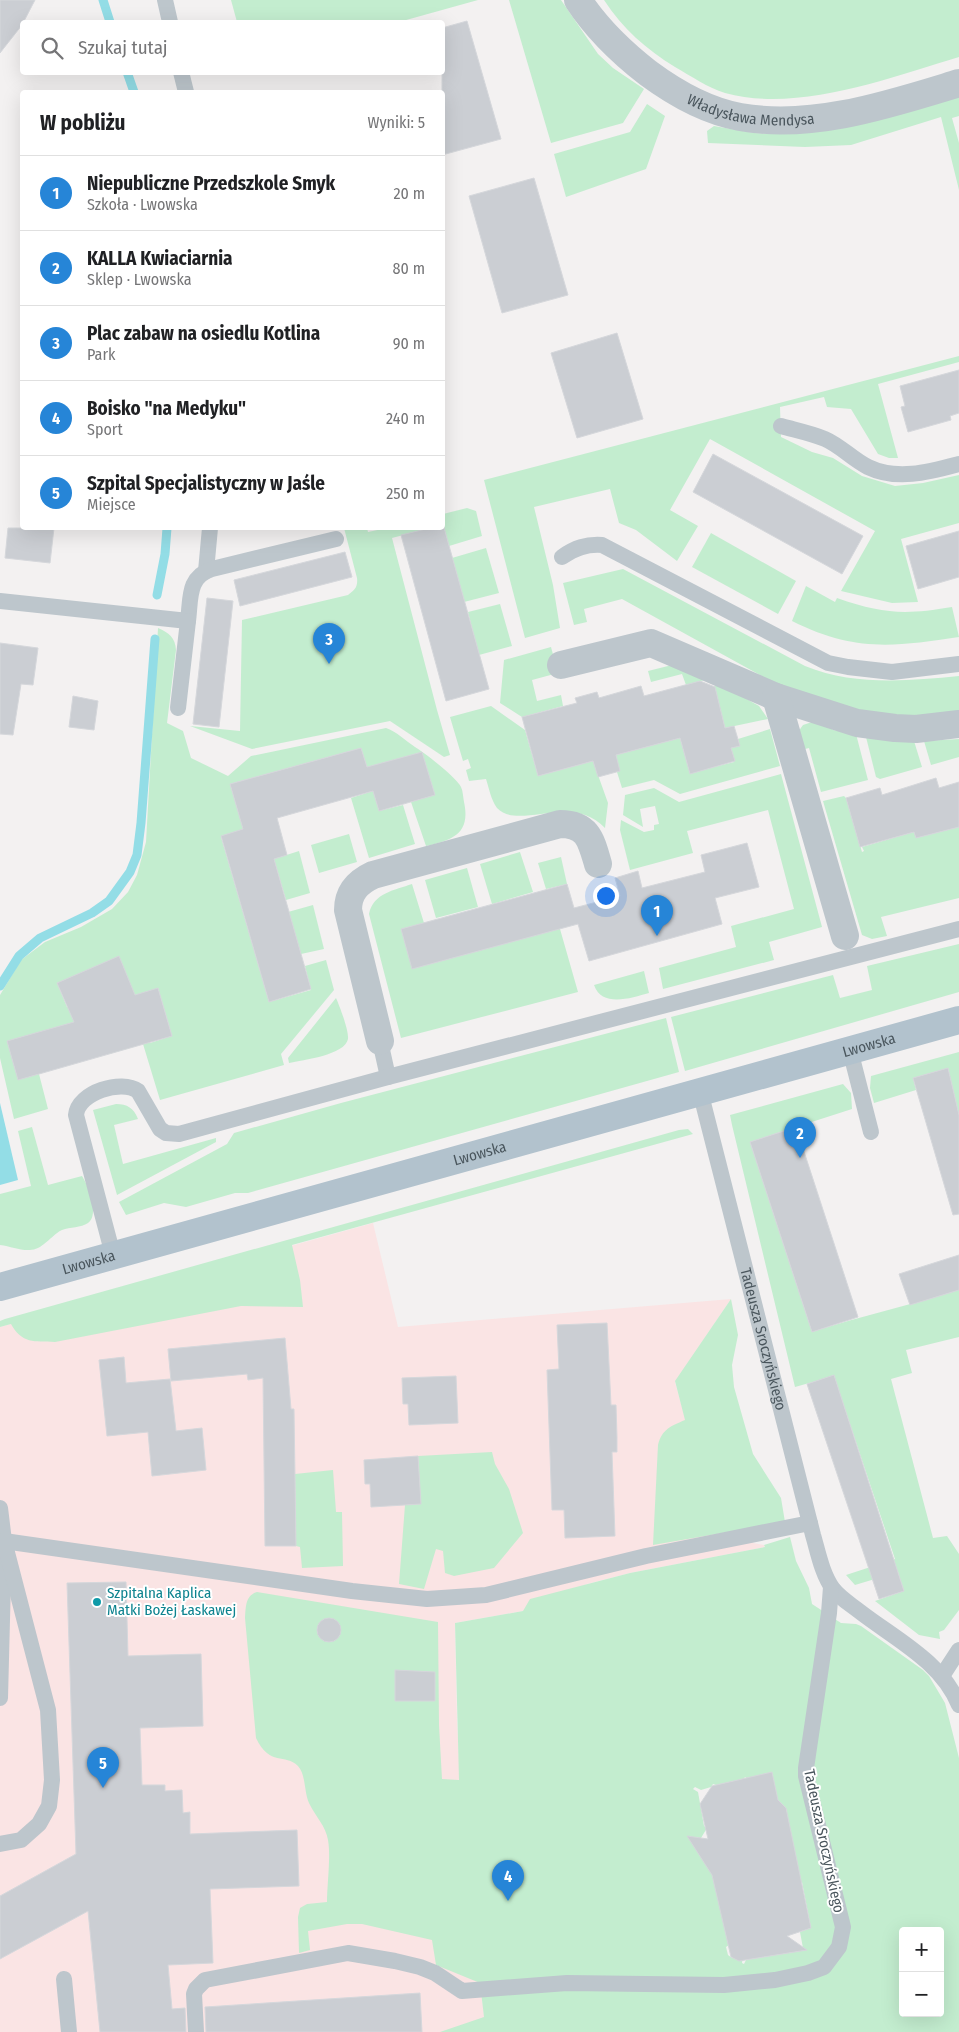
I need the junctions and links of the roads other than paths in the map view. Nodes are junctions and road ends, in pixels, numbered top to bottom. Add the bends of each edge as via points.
1 (166, 0) edge
2 (578, 0) edge
3 (170, 20) edge
4 (182, 75) edge
5 (959, 83) edge
6 (186, 90) edge
7 (780, 426) dead end
8 (959, 464) edge
9 (210, 530) edge
10 (336, 539) dead end
11 (562, 557) dead end
12 (206, 571) junction
13 (0, 601) edge
14 (188, 621) junction
15 (959, 664) edge
16 (561, 665) dead end
17 (776, 697) junction
18 (178, 708) dead end
19 (959, 724) edge
20 (598, 864) dead end
21 (959, 929) edge
22 (848, 946) junction
23 (959, 1020) edge
24 (380, 1040) joint
25 (850, 1050) junction
26 (388, 1077) junction
27 (700, 1091) junction
28 (871, 1132) dead end
29 (113, 1255) junction
30 (0, 1286) edge
31 (0, 1508) edge
32 (810, 1523) junction
33 (4, 1541) junction
34 (831, 1587) junction
35 (958, 1653) edge
36 (942, 1676) junction
37 (0, 1698) edge
38 (959, 1705) edge
39 (0, 1844) edge
40 (64, 1979) dead end
41 (68, 2032) edge
42 (196, 2032) edge

1 - 3 lane
2 - 5 street, Władysława Mendysa via 614,46 656,79 700,104 739,117 804,119 870,108
4 - 6 lane
7 - 8 lane via 827,440 868,467 880,471 926,473
9 - 12 lane
10 - 12 lane
11 - 15 lane via 583,546 602,545 828,662 892,672
12 - 14 lane via 198,575 193,584
13 - 14 lane
14 - 18 lane
16 - 17 street via 651,643
17 - 19 street via 874,726 916,729
17 - 22 street
20 - 24 street via 592,842 583,830 572,824 560,824 374,875 360,882 351,894 348,910
21 - 22 lane
22 - 26 lane
23 - 25 main road, Lwowska
24 - 26 lane
25 - 27 main road, Lwowska
25 - 28 lane
26 - 29 lane via 172,1135 160,1129 134,1088 119,1086 88,1095 76,1115
27 - 29 main road, Lwowska
27 - 32 lane, Tadeusza Sroczyńskiego
29 - 30 main road, Lwowska
31 - 33 lane
32 - 33 lane via 646,1556 486,1595 427,1599
32 - 34 lane, Tadeusza Sroczyńskiego
33 - 37 lane
33 - 39 lane via 48,1710 52,1780 49,1806 39,1824 20,1840
34 - 36 lane, Tadeusza Sroczyńskiego
34 - 42 lane, Tadeusza Sroczyńskiego via 806,1768 842,1927 839,1947 824,1967 775,1980 724,1985 567,1983 462,1991 435,1973 394,1960 348,1953 205,1980 194,1994
35 - 36 lane
36 - 38 lane, Tadeusza Sroczyńskiego
40 - 41 lane

